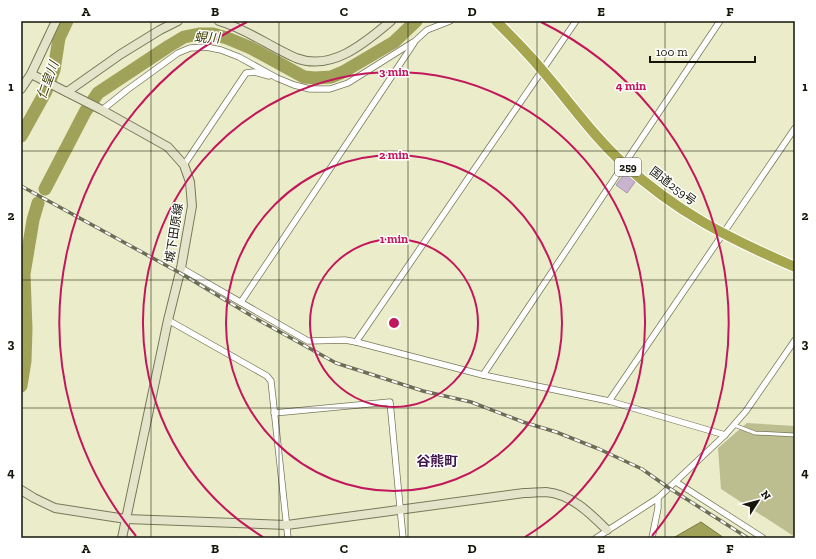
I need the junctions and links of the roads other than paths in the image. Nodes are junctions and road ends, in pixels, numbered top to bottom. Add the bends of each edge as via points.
1 (56, 21) edge
2 (178, 21) edge
3 (219, 21) edge
4 (391, 21) edge
5 (450, 21) edge
6 (496, 21) edge
7 (576, 21) edge
8 (720, 21) edge
9 (415, 41) junction
10 (542, 69) junction
11 (31, 74) junction
12 (277, 78) junction
13 (21, 89) edge
14 (67, 92) junction
15 (102, 110) junction
16 (795, 128) edge
17 (624, 164) junction
18 (184, 165) junction
19 (723, 234) junction
20 (795, 267) edge
21 (182, 268) junction
22 (240, 302) junction
23 (168, 320) junction
24 (795, 340) edge
25 (356, 342) junction
26 (483, 375) junction
27 (609, 401) junction
28 (274, 413) junction
29 (734, 425) junction
30 (725, 435) junction
31 (795, 435) edge
32 (676, 482) junction
33 (21, 490) edge
34 (658, 498) junction
35 (401, 510) junction
36 (126, 519) junction
37 (287, 525) junction
38 (607, 530) junction
39 (122, 538) edge
40 (288, 538) edge
41 (404, 538) edge
42 (596, 538) edge
43 (652, 538) edge
44 (763, 538) edge

1 - 11 street
2 - 14 street via 121,54
3 - 4 street via 308,61 334,59 366,41
5 - 9 street via 427,30
6 - 10 highway, 国道259号 / 259
7 - 10 street
8 - 17 street
9 - 12 street via 348,83 330,88 310,89
9 - 22 street
10 - 17 highway, 国道259号 / 259
10 - 25 street
11 - 13 street
11 - 14 street, 城下田原線
12 - 15 street via 221,50 206,47 190,48 178,53
12 - 18 street via 254,72 246,73
14 - 15 street, 城下田原線
15 - 18 street, 城下田原線 via 168,147
16 - 19 street
17 - 19 highway, 国道259号 / 259 via 660,194
17 - 26 street
18 - 21 street, 城下田原線 via 190,182 192,206
19 - 20 highway, 国道259号 / 259
19 - 27 street
21 - 22 street
21 - 23 street, 城下田原線
22 - 25 street via 308,341
23 - 28 street via 267,376 271,381
23 - 36 street, 城下田原線
24 - 29 street
25 - 26 street
26 - 27 street
27 - 30 street
28 - 35 street via 390,402
28 - 37 street
29 - 30 street
29 - 31 lane via 755,433
30 - 32 street
32 - 34 street
32 - 44 street
33 - 36 street via 56,508
34 - 38 street
34 - 43 street
35 - 37 street
35 - 38 street via 546,492 570,500 589,512
35 - 41 street
36 - 37 street
36 - 39 street, 城下田原線
37 - 40 street
38 - 42 street

